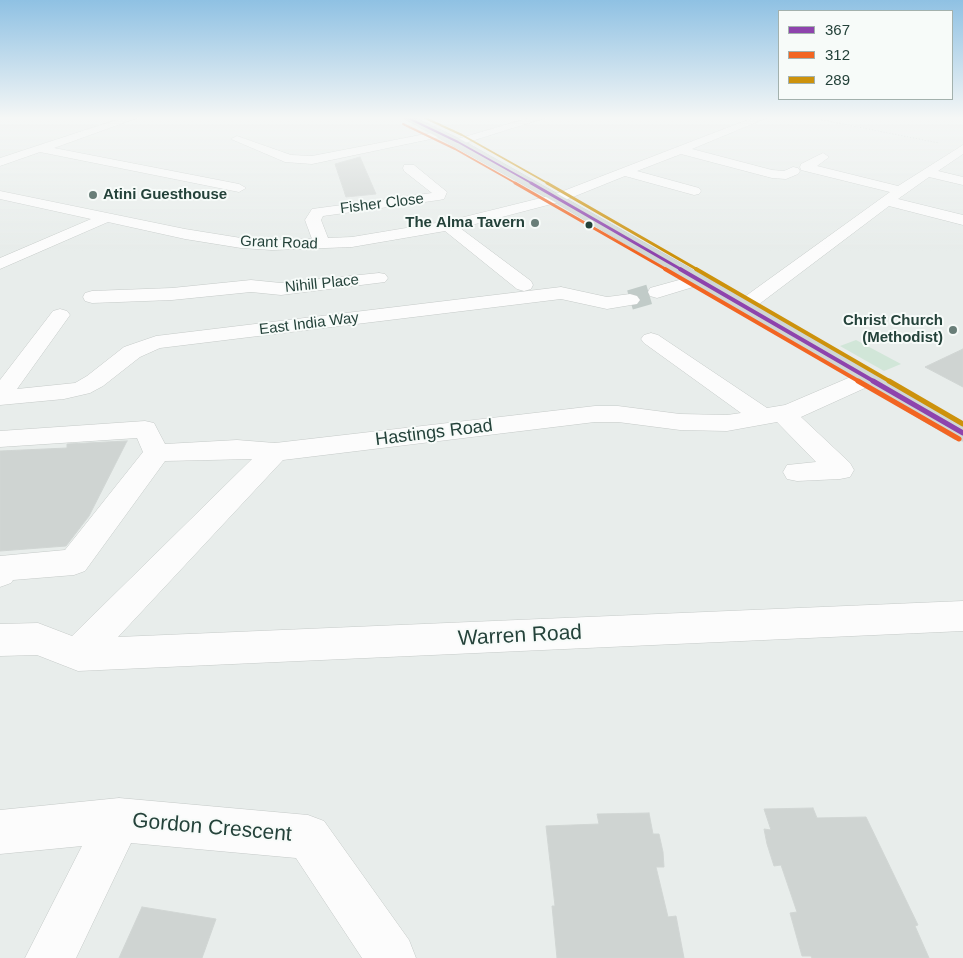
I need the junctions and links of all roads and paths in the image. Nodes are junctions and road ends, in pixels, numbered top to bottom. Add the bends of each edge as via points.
1 (105, 162) edge
2 (493, 162) edge
3 (651, 162) edge
4 (725, 162) edge
5 (815, 162) edge
6 (944, 162) edge
7 (408, 168) dead end
8 (792, 171) dead end
9 (625, 172) junction
10 (927, 173) junction
11 (963, 181) edge
12 (239, 188) dead end
13 (694, 191) dead end
14 (902, 191) junction
15 (0, 195) edge
16 (558, 198) junction
17 (18, 199) junction
18 (888, 201) junction
19 (0, 206) edge
20 (105, 218) junction
21 (963, 220) edge
22 (448, 226) junction
23 (322, 244) junction
24 (0, 264) edge
25 (268, 266) junction
26 (379, 278) dead end
27 (696, 280) junction
28 (524, 285) dead end
29 (657, 292) tunnel mouth
30 (92, 297) dead end
31 (630, 300) tunnel mouth
32 (743, 307) junction
33 (60, 315) dead end
34 (651, 339) dead end
35 (868, 378) junction
36 (0, 397) edge
37 (773, 415) junction
38 (963, 433) edge
39 (0, 439) edge
40 (275, 452) junction
41 (157, 453) junction
42 (797, 472) dead end
43 (0, 574) edge
44 (963, 616) edge
45 (0, 640) edge
46 (78, 655) junction
47 (119, 820) junction
48 (0, 832) edge
49 (50, 958) edge
50 (391, 958) edge

1 - 12 street
2 - 16 main road
3 - 9 street, Grant Road
4 - 8 street via 772,174 786,175
5 - 14 street via 806,167
6 - 10 street
7 - 23 street, Fisher Close via 440,192 439,196 317,212 313,220
9 - 13 street
9 - 16 street, Grant Road
10 - 11 street
10 - 14 street
14 - 18 street
15 - 17 street, Grant Road
16 - 22 street, Grant Road
16 - 27 main road
17 - 19 street
17 - 20 street, Grant Road
18 - 21 street
18 - 32 street
20 - 24 street
20 - 25 street, Grant Road via 185,234
22 - 23 street, Grant Road
22 - 28 street
23 - 25 street, Grant Road
25 - 26 street, Nihill Place via 281,289
25 - 30 street, Nihill Place via 251,286
27 - 29 street
27 - 32 main road
31 - 36 street, East India Way via 607,302 561,293 156,342 132,352 82,388
32 - 35 main road
33 - 36 street, East India Way
34 - 37 street
35 - 37 street, Hastings Road
35 - 38 main road
37 - 40 street, Hastings Road via 727,423 704,423 595,414
37 - 42 street via 840,470
39 - 41 street via 145,429
40 - 41 street, Hastings Road via 238,449
40 - 46 street
41 - 43 street via 74,562 4,568
44 - 46 street, Warren Road
45 - 46 street via 38,639
47 - 48 street, Gordon Crescent
47 - 49 street, Gordon Crescent
47 - 50 street, Gordon Crescent via 308,836

